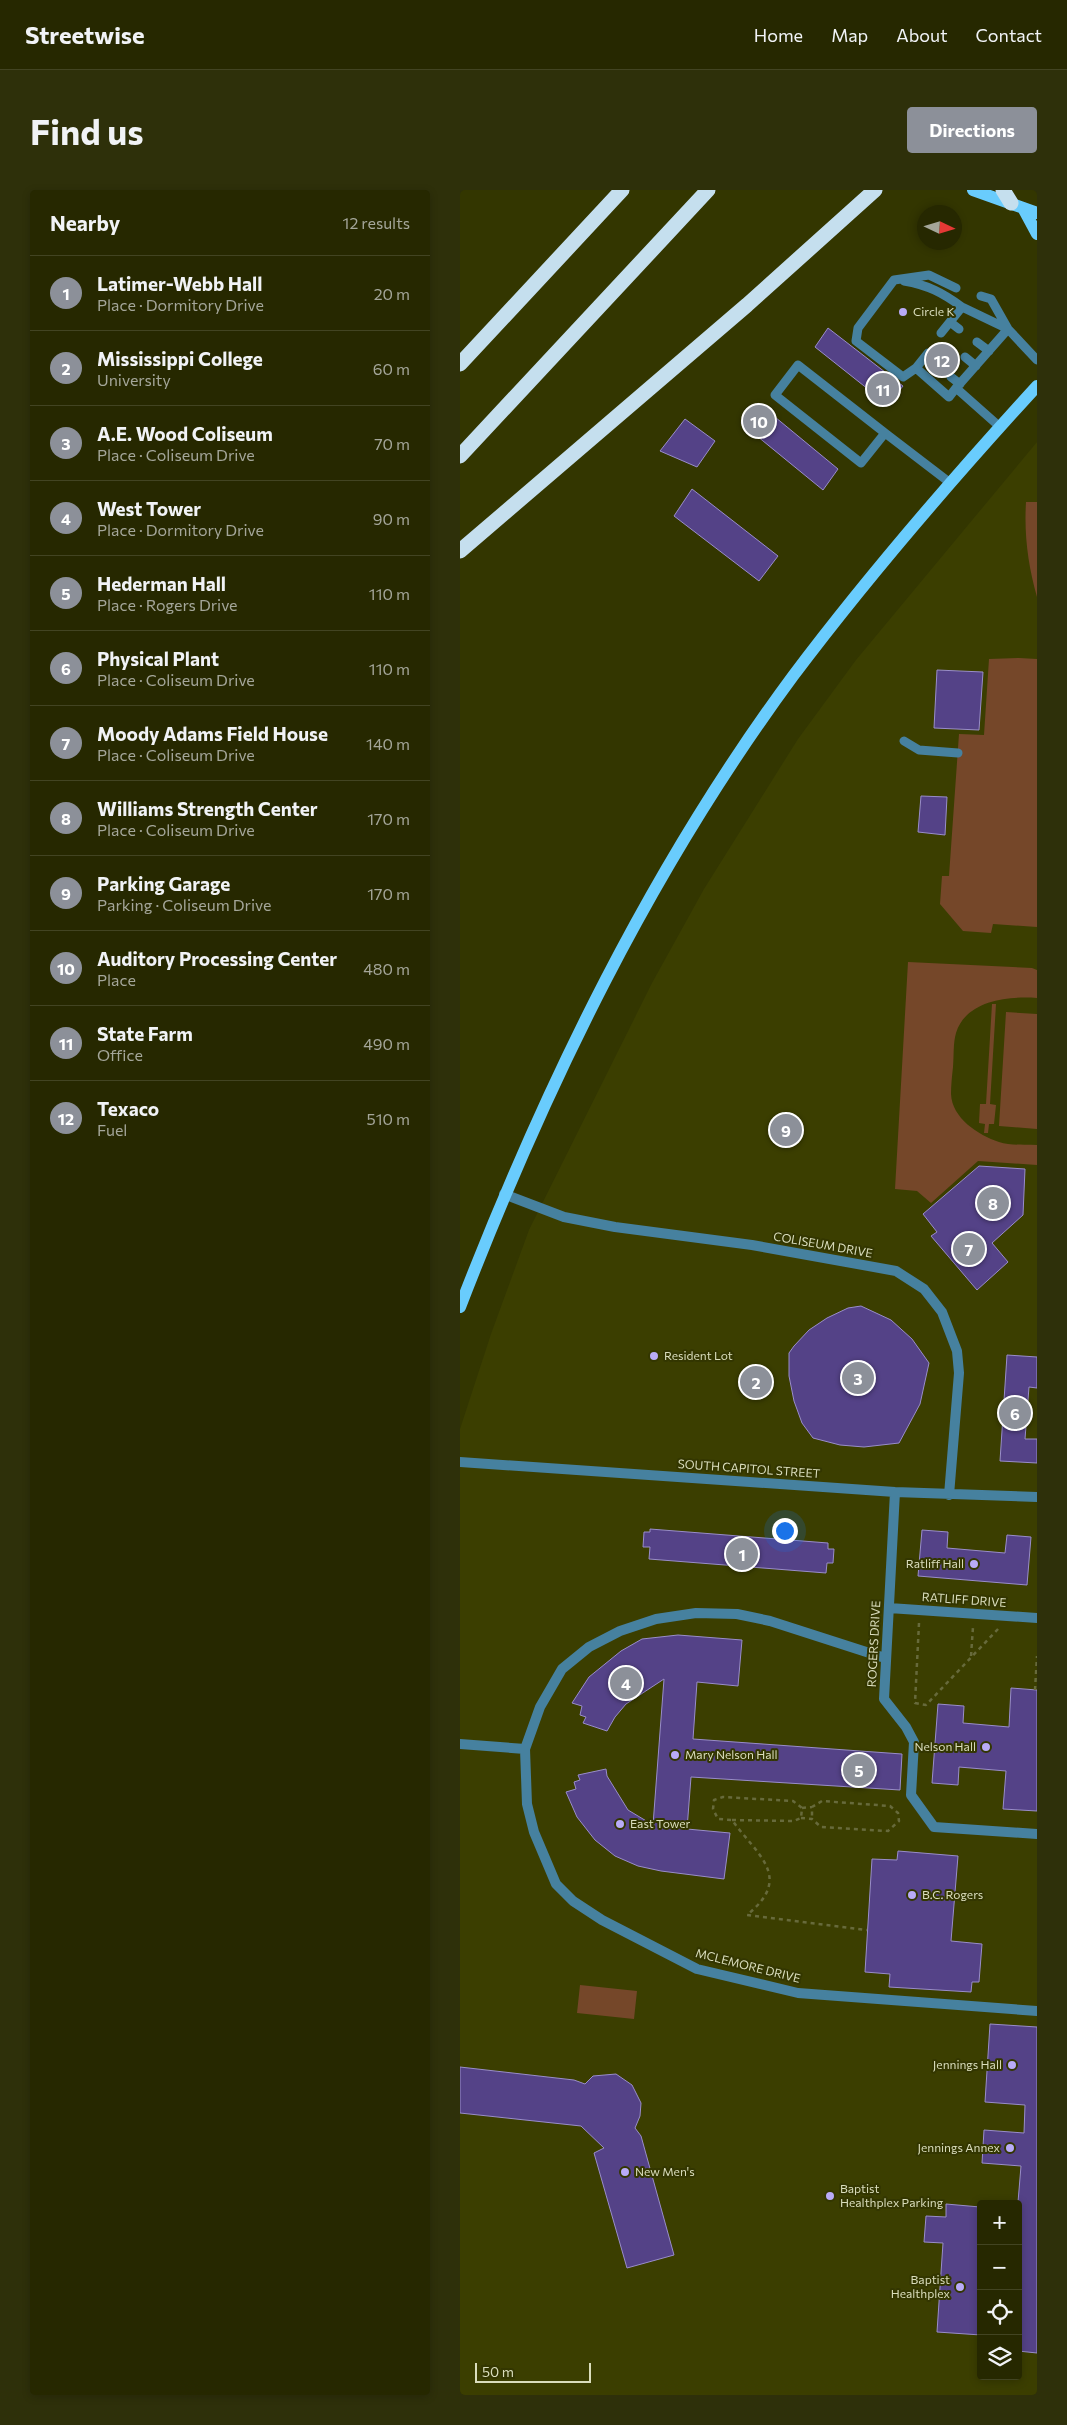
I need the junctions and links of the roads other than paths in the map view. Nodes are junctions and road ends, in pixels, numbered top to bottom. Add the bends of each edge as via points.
1 (622, 190) edge
2 (875, 190) edge
3 (973, 190) edge
4 (704, 194) edge
5 (1012, 201) edge
6 (1037, 214) edge
7 (1037, 234) edge
8 (894, 280) junction
9 (956, 288) dead end
10 (981, 296) dead end
11 (962, 307) junction
12 (950, 322) junction
13 (959, 329) dead end
14 (1008, 329) junction
15 (941, 333) dead end
16 (977, 342) dead end
17 (989, 351) junction
18 (965, 357) dead end
19 (1037, 360) edge
20 (460, 364) edge
21 (933, 365) dead end
22 (976, 366) junction
23 (916, 368) junction
24 (951, 377) dead end
25 (958, 386) junction
26 (1037, 386) edge
27 (1000, 426) junction
28 (885, 433) junction
29 (460, 456) edge
30 (949, 482) junction
31 (460, 551) edge
32 (904, 741) dead end
33 (958, 754) dead end
34 (504, 1194) junction
35 (460, 1306) edge
36 (460, 1462) edge
37 (895, 1492) junction
38 (949, 1495) junction
39 (1037, 1497) edge
40 (889, 1608) junction
41 (1037, 1618) edge
42 (885, 1658) junction
43 (460, 1744) edge
44 (524, 1749) junction
45 (1037, 1834) edge
46 (1037, 2011) edge

1 - 20 highway
2 - 31 highway via 747,305
3 - 5 main road
4 - 29 highway
5 - 6 main road
5 - 7 main road
8 - 9 lane via 929,274
8 - 11 lane via 924,284
8 - 23 lane via 858,328 856,341 903,377
10 - 14 lane via 991,300
11 - 12 lane
11 - 14 lane
12 - 13 lane
12 - 15 lane
14 - 17 lane
14 - 19 lane
16 - 17 lane
17 - 22 lane
18 - 22 lane
21 - 23 lane via 926,356
22 - 25 lane
23 - 25 lane via 949,397
24 - 25 lane
25 - 27 lane
26 - 27 main road
27 - 30 main road
28 - 28 lane via 861,463 775,395 798,365
28 - 30 lane
30 - 34 main road via 792,678 711,797 644,909 583,1023
32 - 33 lane via 919,750
34 - 35 main road
34 - 38 street, COLISEUM DRIVE via 564,1217 752,1245 896,1271 924,1289 942,1312 957,1351 959,1373
36 - 37 street, SOUTH CAPITOL STREET
37 - 38 street, SOUTH CAPITOL STREET
37 - 40 street, ROGERS DRIVE
38 - 39 street, SOUTH CAPITOL STREET
40 - 41 street, RATLIFF DRIVE
40 - 42 street, ROGERS DRIVE
42 - 44 street via 738,1614 696,1612 656,1619 620,1631 589,1647 562,1669 540,1707
42 - 45 street, ROGERS DRIVE via 884,1698 914,1742 912,1795 934,1827
43 - 44 street
44 - 46 street, MCLEMORE DRIVE via 527,1804 534,1832 556,1884 573,1901 602,1920 657,1949 697,1969 798,1993

